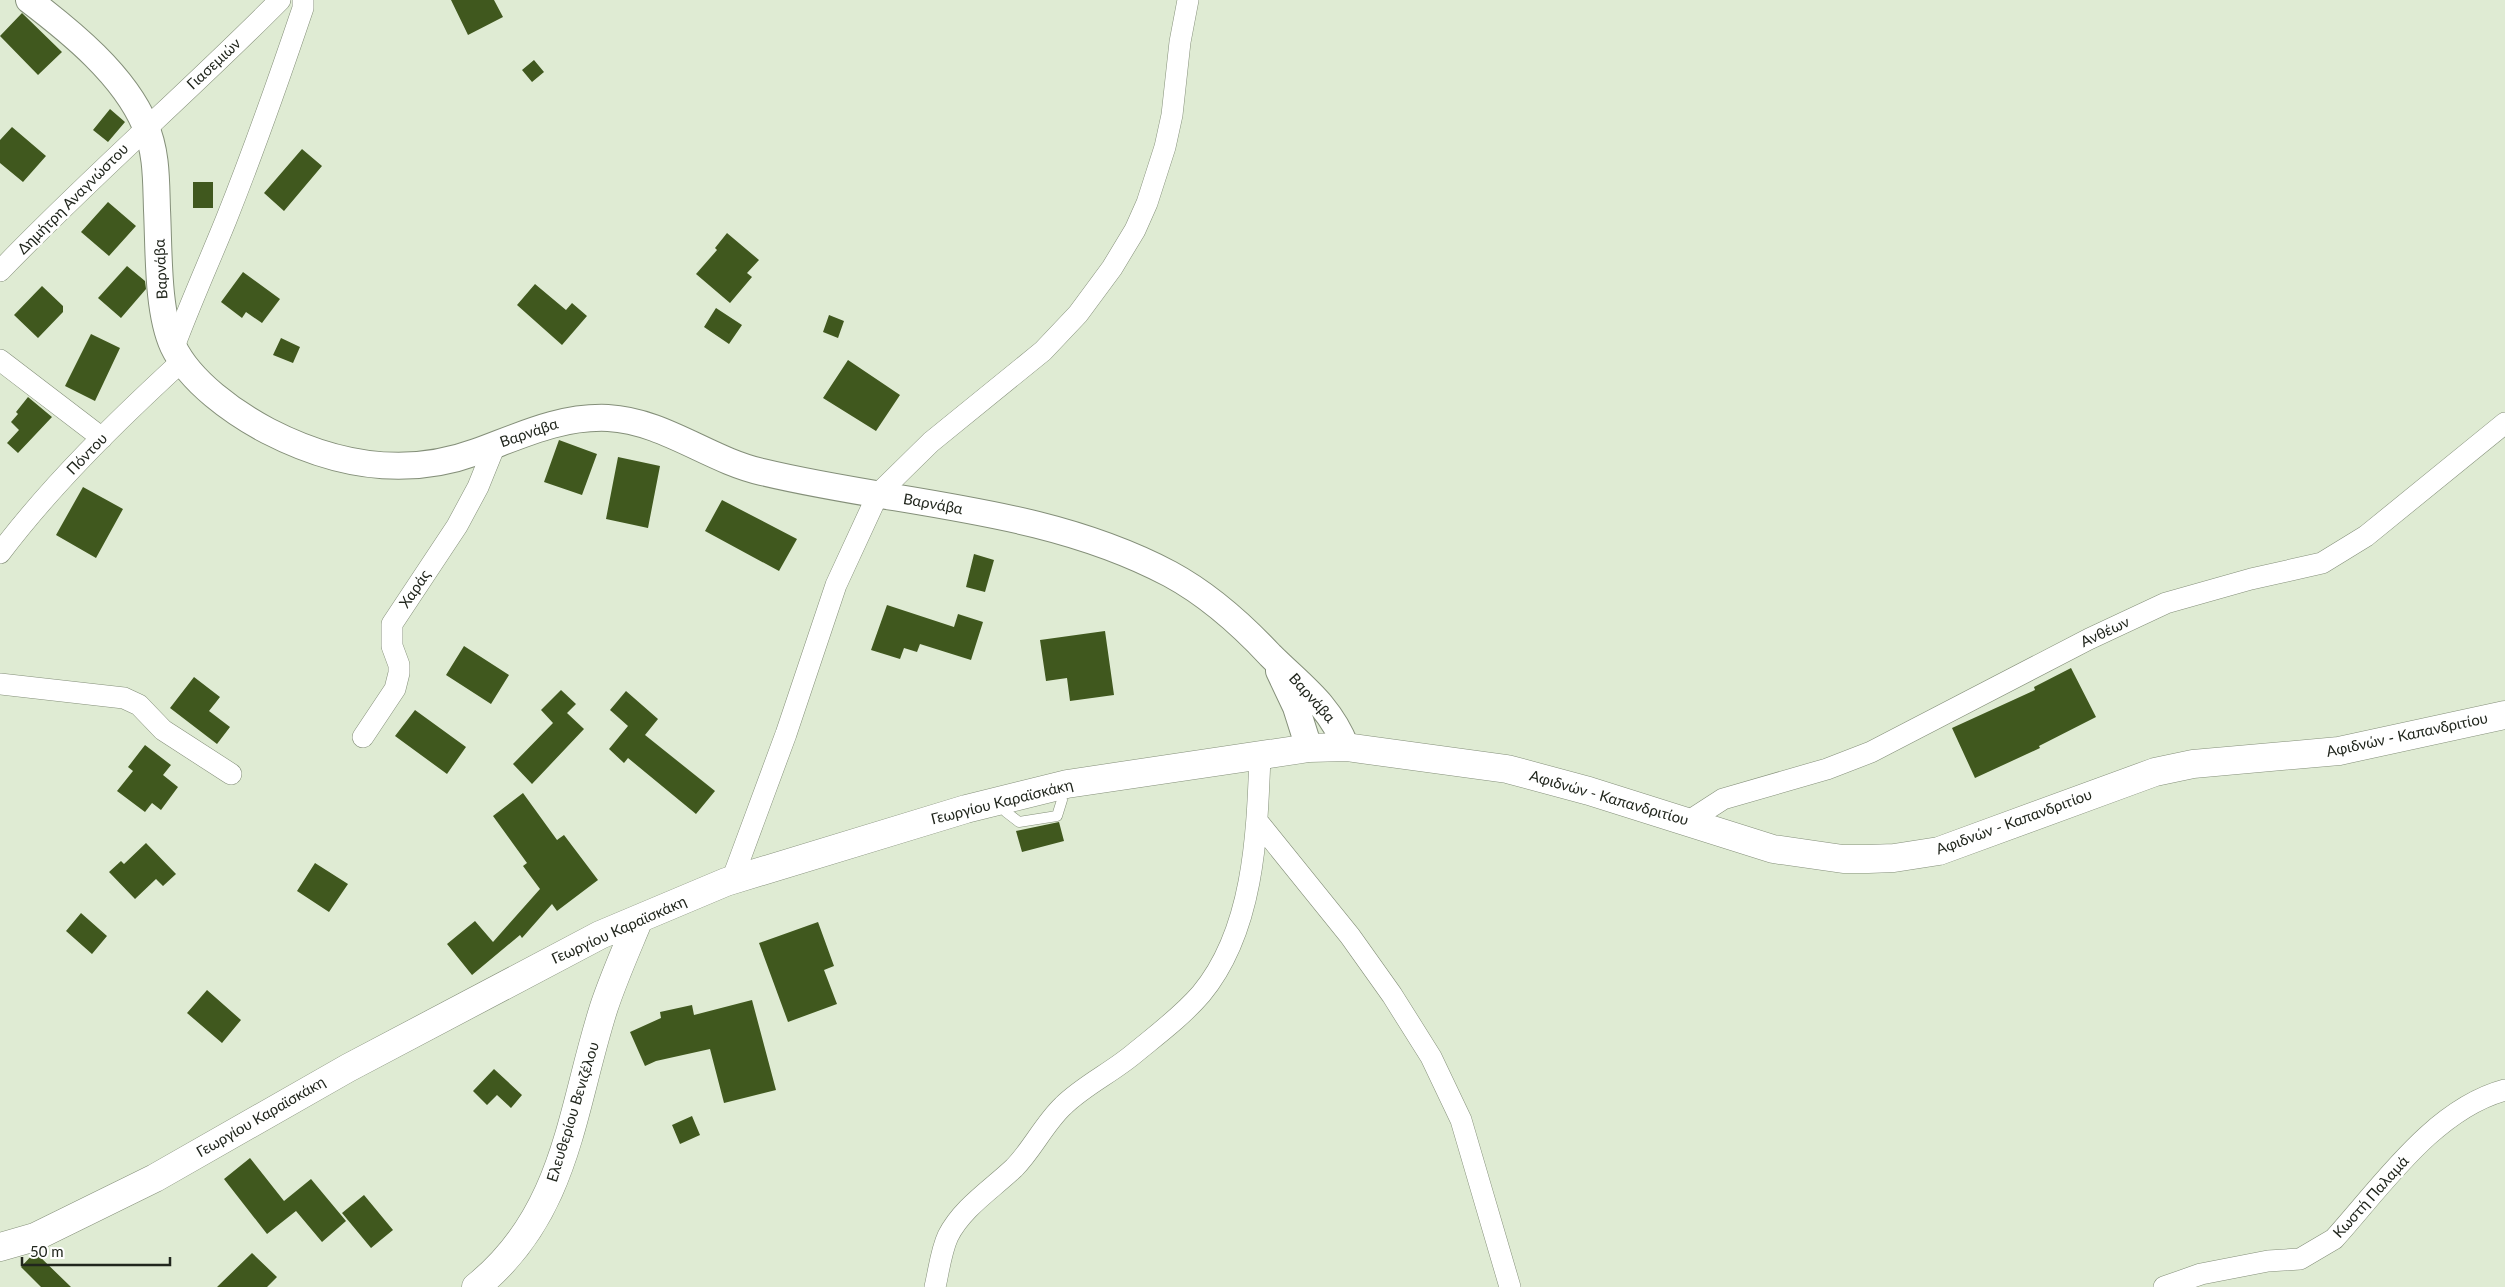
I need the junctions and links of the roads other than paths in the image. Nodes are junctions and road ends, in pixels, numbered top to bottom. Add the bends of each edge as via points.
1 (29, 0) edge
2 (280, 0) edge
3 (303, 0) edge
4 (1188, 0) edge
5 (146, 126) junction
6 (0, 271) edge
7 (178, 354) junction
8 (0, 360) edge
9 (2505, 424) edge
10 (102, 438) junction
11 (496, 445) junction
12 (878, 494) junction
13 (0, 552) edge
14 (1270, 655) junction
15 (0, 684) edge
16 (2505, 715) edge
17 (363, 737) dead end
18 (1346, 747) junction
19 (1309, 748) junction
20 (1260, 756) junction
21 (231, 774) dead end
22 (1062, 800) dead end
23 (1006, 812) dead end
24 (1689, 821) junction
25 (1258, 822) junction
26 (732, 880) junction
27 (639, 919) junction
28 (2505, 1090) edge
29 (0, 1247) edge
30 (476, 1287) edge
31 (935, 1287) edge
32 (1510, 1287) edge
33 (2164, 1287) edge

1 - 5 street, Βαρνάβα via 54,19 124,87
2 - 5 street, Γιασεμιών via 233,48
3 - 7 street via 278,82 226,220 190,302
4 - 12 street via 1165,146 1147,203 1112,268 1078,314 1043,351 931,442
5 - 6 street, Δημήτρη Αναγνώστου
5 - 7 street, Βαρνάβα via 156,167 163,307
7 - 10 street, Πόντου
7 - 11 street, Βαρνάβα via 213,394 247,418 271,432 350,461 380,466 440,464
8 - 10 street
9 - 24 street, Ανθέων via 2366,536 2322,563 2251,579 2166,604 2089,639 1870,752 1827,769 1723,800
10 - 13 street, Πόντου
11 - 12 street, Βαρνάβα via 563,421 610,418 654,428 753,470 806,483
11 - 17 street, Χαράς via 458,526 392,624 392,646 400,673 395,689
12 - 14 street, Βαρνάβα via 1022,520 1062,531 1146,563 1173,576 1228,615
12 - 26 street via 836,585
14 - 18 street, Βαρνάβα via 1316,697 1337,726
14 - 19 street, Βαρνάβα via 1296,707
15 - 21 street via 124,698 139,705 163,730
16 - 24 main road, Αφιδνών - Καπανδριτίου via 2339,751 2193,764 2155,772 1986,835 1916,856 1843,859 1773,849
18 - 19 main road, Αφιδνών - Καπανδριτίου
18 - 24 main road, Αφιδνών - Καπανδριτίου via 1507,769
19 - 20 main road, Αφιδνών - Καπανδριτίου
20 - 25 street
20 - 26 main road, Γεωργίου Καραϊσκάκη via 1058,786 966,809
22 - 23 lane via 1057,816 1019,822
25 - 31 street via 1236,931 1216,973 1182,1013 1122,1064 1062,1106 1015,1167 962,1214 948,1236
25 - 32 street via 1350,936 1431,1056 1462,1120
26 - 27 main road, Γεωργίου Καραϊσκάκη
27 - 29 main road, Γεωργίου Καραϊσκάκη via 600,935 492,990 155,1178 35,1237
27 - 30 main road, Ελευθερίου Βενιζέλου via 604,1007 555,1178 515,1251
28 - 33 street, Κωστή Παλαμά via 2484,1096 2457,1110 2425,1136 2334,1239 2318,1251 2300,1259 2268,1261 2201,1274

